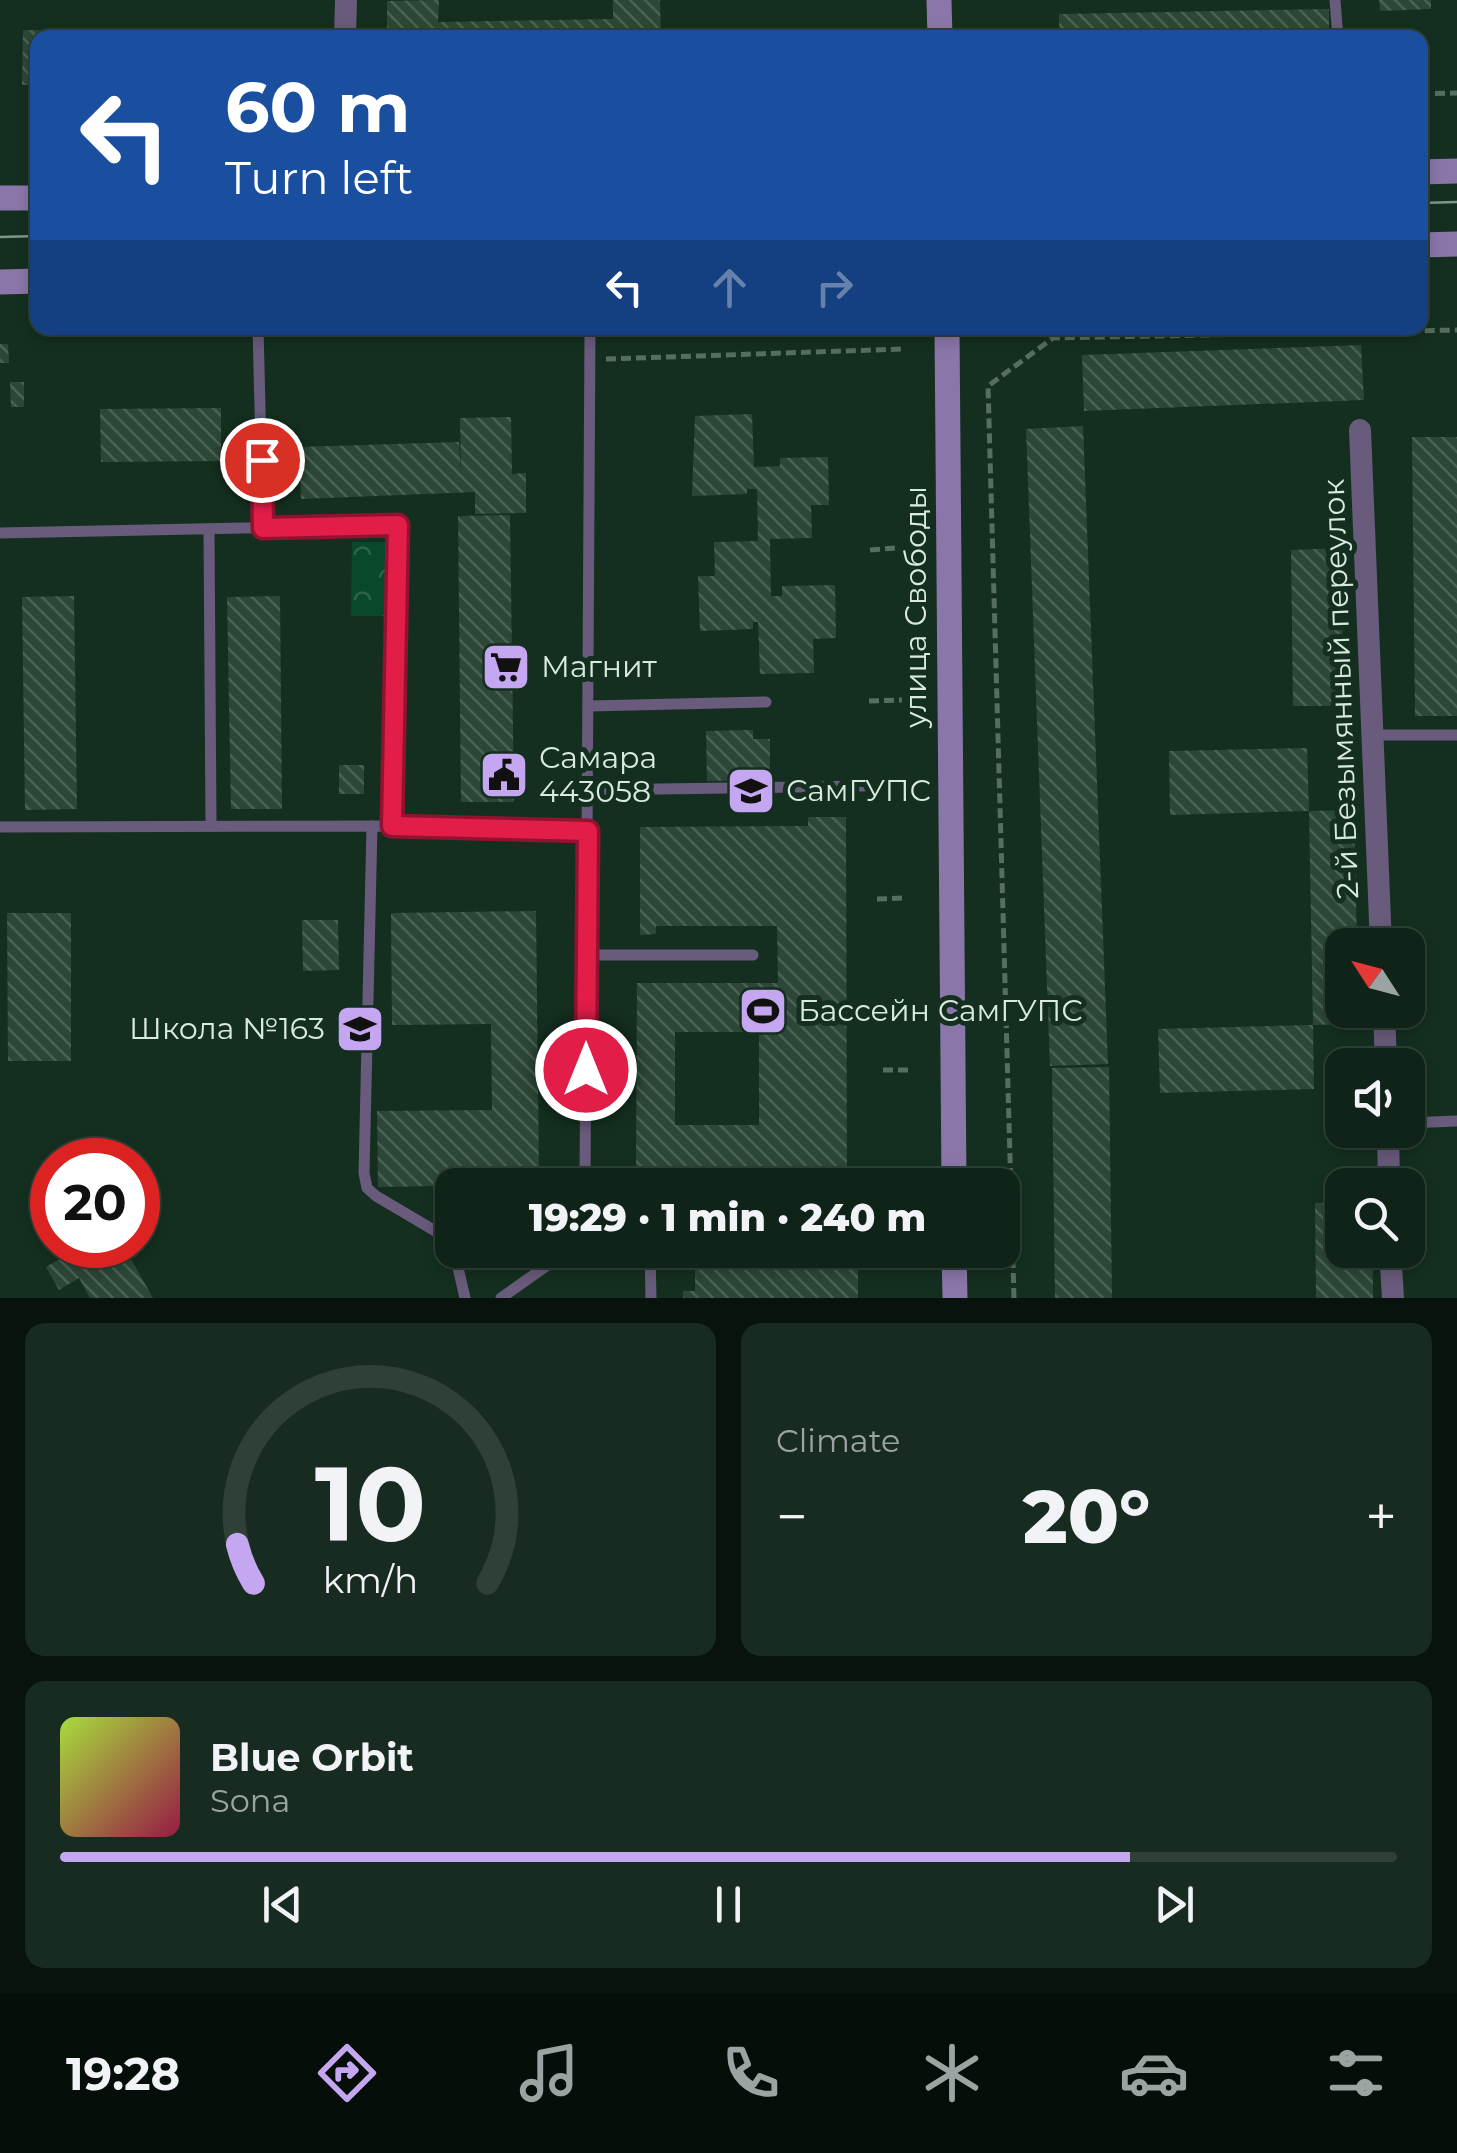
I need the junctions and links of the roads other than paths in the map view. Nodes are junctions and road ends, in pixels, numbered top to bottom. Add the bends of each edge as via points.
1 (346, 0) edge
2 (939, 0) edge
3 (1334, 0) edge
4 (346, 30) edge
5 (940, 30) edge
6 (1337, 30) edge
7 (1428, 172) edge
8 (1457, 172) edge
9 (0, 198) edge
10 (30, 198) edge
11 (1428, 244) edge
12 (1457, 244) edge
13 (0, 282) edge
14 (30, 282) edge
15 (258, 335) edge
16 (590, 335) edge
17 (946, 335) edge
18 (1360, 430) dead end
19 (263, 528) junction
20 (209, 529) junction
21 (0, 534) edge
22 (766, 702) dead end
23 (589, 706) junction
24 (1374, 735) junction
25 (1457, 736) edge
26 (864, 786) dead end
27 (589, 790) junction
28 (211, 825) junction
29 (372, 826) junction
30 (392, 826) junction
31 (0, 827) edge
32 (588, 831) junction
33 (1381, 928) edge
34 (587, 955) junction
35 (753, 955) dead end
36 (1457, 1122) edge
37 (1425, 1123) edge
38 (586, 1168) edge
39 (954, 1168) edge
40 (435, 1231) edge
41 (458, 1268) edge
42 (544, 1268) edge
43 (650, 1268) edge
44 (954, 1268) edge
45 (1391, 1268) edge
46 (465, 1298) edge
47 (501, 1298) edge
48 (650, 1298) edge
49 (954, 1298) edge
50 (1392, 1298) edge

1 - 4 street
2 - 5 main road
3 - 6 lane
7 - 8 main road
9 - 10 main road
11 - 12 main road
13 - 14 main road
15 - 19 lane
16 - 23 lane
17 - 39 main road, улица Свободы
18 - 24 street, 2-й Безымянный переулок
19 - 20 lane
19 - 30 lane via 398,525
20 - 21 lane
20 - 28 lane
22 - 23 lane
23 - 27 lane
24 - 25 lane
24 - 33 street, 2-й Безымянный переулок
26 - 27 lane
27 - 32 lane
28 - 29 lane
28 - 31 lane
29 - 30 lane
29 - 40 lane via 364,1173 376,1196
30 - 32 lane
32 - 34 lane
34 - 35 lane
34 - 38 lane
36 - 37 lane
41 - 46 lane
42 - 47 lane
43 - 48 lane
44 - 49 main road
45 - 50 street

